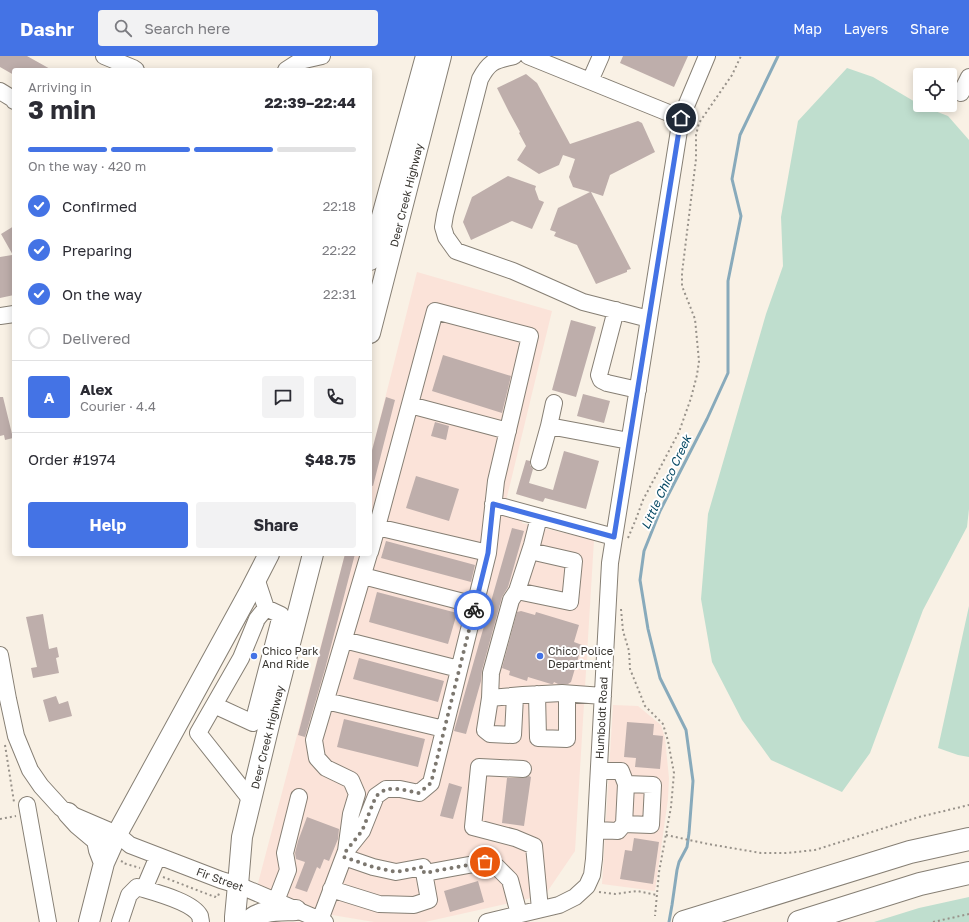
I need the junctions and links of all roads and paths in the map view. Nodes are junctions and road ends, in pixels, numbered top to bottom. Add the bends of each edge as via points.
1 (104, 56) edge
2 (322, 56) edge
3 (426, 56) edge
4 (441, 56) edge
5 (528, 56) edge
6 (601, 56) edge
7 (707, 56) edge
8 (741, 56) edge
9 (506, 57) edge
10 (133, 68) edge
11 (289, 68) edge
12 (969, 77) edge
13 (590, 81) junction
14 (0, 91) edge
15 (961, 93) dead end
16 (12, 98) edge
17 (681, 118) junction
18 (372, 253) edge
19 (616, 310) junction
20 (12, 314) edge
21 (0, 316) edge
22 (649, 319) junction
23 (372, 325) edge
24 (638, 390) junction
25 (554, 404) dead end
26 (410, 405) junction
27 (549, 426) junction
28 (508, 431) junction
29 (629, 441) junction
30 (539, 462) dead end
31 (493, 504) junction
32 (539, 517) junction
33 (377, 527) junction
34 (620, 540) junction
35 (372, 546) edge
36 (530, 551) junction
37 (488, 553) junction
38 (268, 556) edge
39 (312, 556) edge
40 (369, 556) edge
41 (363, 576) junction
42 (256, 578) junction
43 (517, 591) junction
44 (475, 605) junction
45 (620, 605) dead end
46 (266, 608) junction
47 (344, 640) junction
48 (0, 655) edge
49 (459, 669) junction
50 (536, 694) junction
51 (567, 694) junction
52 (515, 696) junction
53 (603, 696) junction
54 (490, 698) junction
55 (326, 700) junction
56 (214, 704) junction
57 (262, 722) junction
58 (444, 729) junction
59 (198, 733) junction
60 (171, 736) junction
61 (5, 742) dead end
62 (523, 769) dead end
63 (599, 770) junction
64 (626, 784) junction
65 (41, 786) junction
66 (299, 797) dead end
67 (251, 800) junction
68 (969, 805) edge
69 (15, 806) dead end
70 (16, 811) dead end
71 (68, 813) junction
72 (16, 816) junction
73 (20, 816) dead end
74 (0, 819) edge
75 (624, 824) junction
76 (596, 830) junction
77 (117, 834) junction
78 (666, 835) junction
79 (969, 839) edge
80 (345, 854) junction
81 (158, 856) junction
82 (114, 862) junction
83 (150, 872) junction
84 (424, 873) junction
85 (969, 873) edge
86 (238, 885) junction
87 (586, 886) junction
88 (144, 889) junction
89 (331, 889) junction
90 (217, 894) dead end
91 (657, 895) junction
92 (276, 901) junction
93 (540, 909) junction
94 (296, 910) junction
95 (519, 914) junction
96 (969, 914) edge
97 (655, 916) dead end
98 (322, 921) edge
99 (48, 922) edge
100 (89, 922) edge
101 (120, 922) edge
102 (201, 922) edge
103 (235, 922) edge
104 (248, 922) edge
105 (487, 922) edge
106 (684, 922) edge
107 (798, 922) edge
108 (933, 922) edge

1 - 10 street
2 - 11 street via 300,61
3 - 18 main road, Deer Creek Highway
4 - 23 main road, Deer Creek Highway
5 - 13 street
6 - 13 street
7 - 17 street, Humboldt Road
8 - 34 path via 732,75 699,123 696,135 696,159 682,286 695,319 699,361 697,375 680,432 643,500 636,519
9 - 19 street via 486,68 480,79 445,215 443,227 446,237 456,251 513,271 583,302
12 - 15 street
13 - 17 street
14 - 16 street
17 - 22 street, Humboldt Road
19 - 22 street
19 - 24 street via 599,375 601,380 607,383
20 - 21 street
22 - 24 street, Humboldt Road
24 - 29 street, Humboldt Road
25 - 27 street
26 - 28 street
26 - 28 street via 435,311 530,336
26 - 33 street
27 - 29 street
27 - 30 street
28 - 31 street
29 - 34 street, Humboldt Road
31 - 32 street
31 - 37 street
32 - 34 street
32 - 36 street
33 - 35 street
33 - 37 street
34 - 53 street, Humboldt Road via 610,563
36 - 43 street
36 - 43 street via 574,561 570,602
37 - 44 street
38 - 42 main road
39 - 57 main road, Deer Creek Highway
40 - 41 street
41 - 44 street
41 - 47 street
42 - 46 street
42 - 60 main road
43 - 54 street via 512,600 491,673
44 - 49 street
45 - 78 path via 630,669 645,706 663,724 669,747 674,773
46 - 56 street via 257,619 241,658
46 - 57 street via 281,615
47 - 49 street
47 - 55 street
48 - 65 street, Fir Street via 16,736 30,770
49 - 58 street
50 - 51 street
50 - 51 street via 538,738 567,739
50 - 52 street
51 - 53 street
52 - 54 street
52 - 54 street via 513,734 490,734 485,730
53 - 63 street, Humboldt Road
55 - 58 street
55 - 80 street via 314,740 317,758 326,768 351,780 357,794
56 - 57 street
56 - 59 street
57 - 67 main road, Deer Creek Highway
58 - 80 street via 431,783 419,793 386,789 376,796 362,831
59 - 60 street
59 - 67 street
60 - 77 main road
61 - 69 path
62 - 93 street via 480,767 473,827 516,838 534,846
63 - 64 street via 621,771
63 - 76 street, Humboldt Road
64 - 75 street
64 - 75 street via 653,785 651,825
65 - 71 street, Fir Street via 54,802
65 - 99 street via 28,799 27,805
66 - 92 street via 285,853 288,870
67 - 86 main road, Deer Creek Highway via 242,837
68 - 78 path via 918,817 815,850 786,854 761,853
70 - 72 path
71 - 77 street, Fir Street
71 - 82 main road via 97,840 99,850
72 - 73 path
72 - 74 path
75 - 76 street via 618,831
76 - 87 street, Humboldt Road via 592,875
77 - 81 street, Fir Street via 130,845
77 - 82 main road
78 - 91 path
79 - 106 highway via 910,852
80 - 84 street via 373,867 396,872 423,867
80 - 89 street
81 - 83 street
81 - 86 street, Fir Street
82 - 83 path
82 - 100 main road via 93,902
83 - 88 street
83 - 90 path via 215,897
84 - 89 street via 429,900 414,905 379,904
84 - 95 street via 485,862 497,867 510,880
85 - 107 highway via 920,884
86 - 92 street, Fir Street
86 - 103 main road, Deer Creek Highway
87 - 91 path via 599,892
87 - 93 street via 575,897 559,905
88 - 101 street via 137,887 129,895
88 - 102 street via 179,900 193,908 200,916
89 - 98 street
91 - 97 path
92 - 94 street, Fir Street
93 - 95 street
94 - 98 street, Fir Street
94 - 104 main road via 264,912 251,917
95 - 105 street
96 - 108 path

